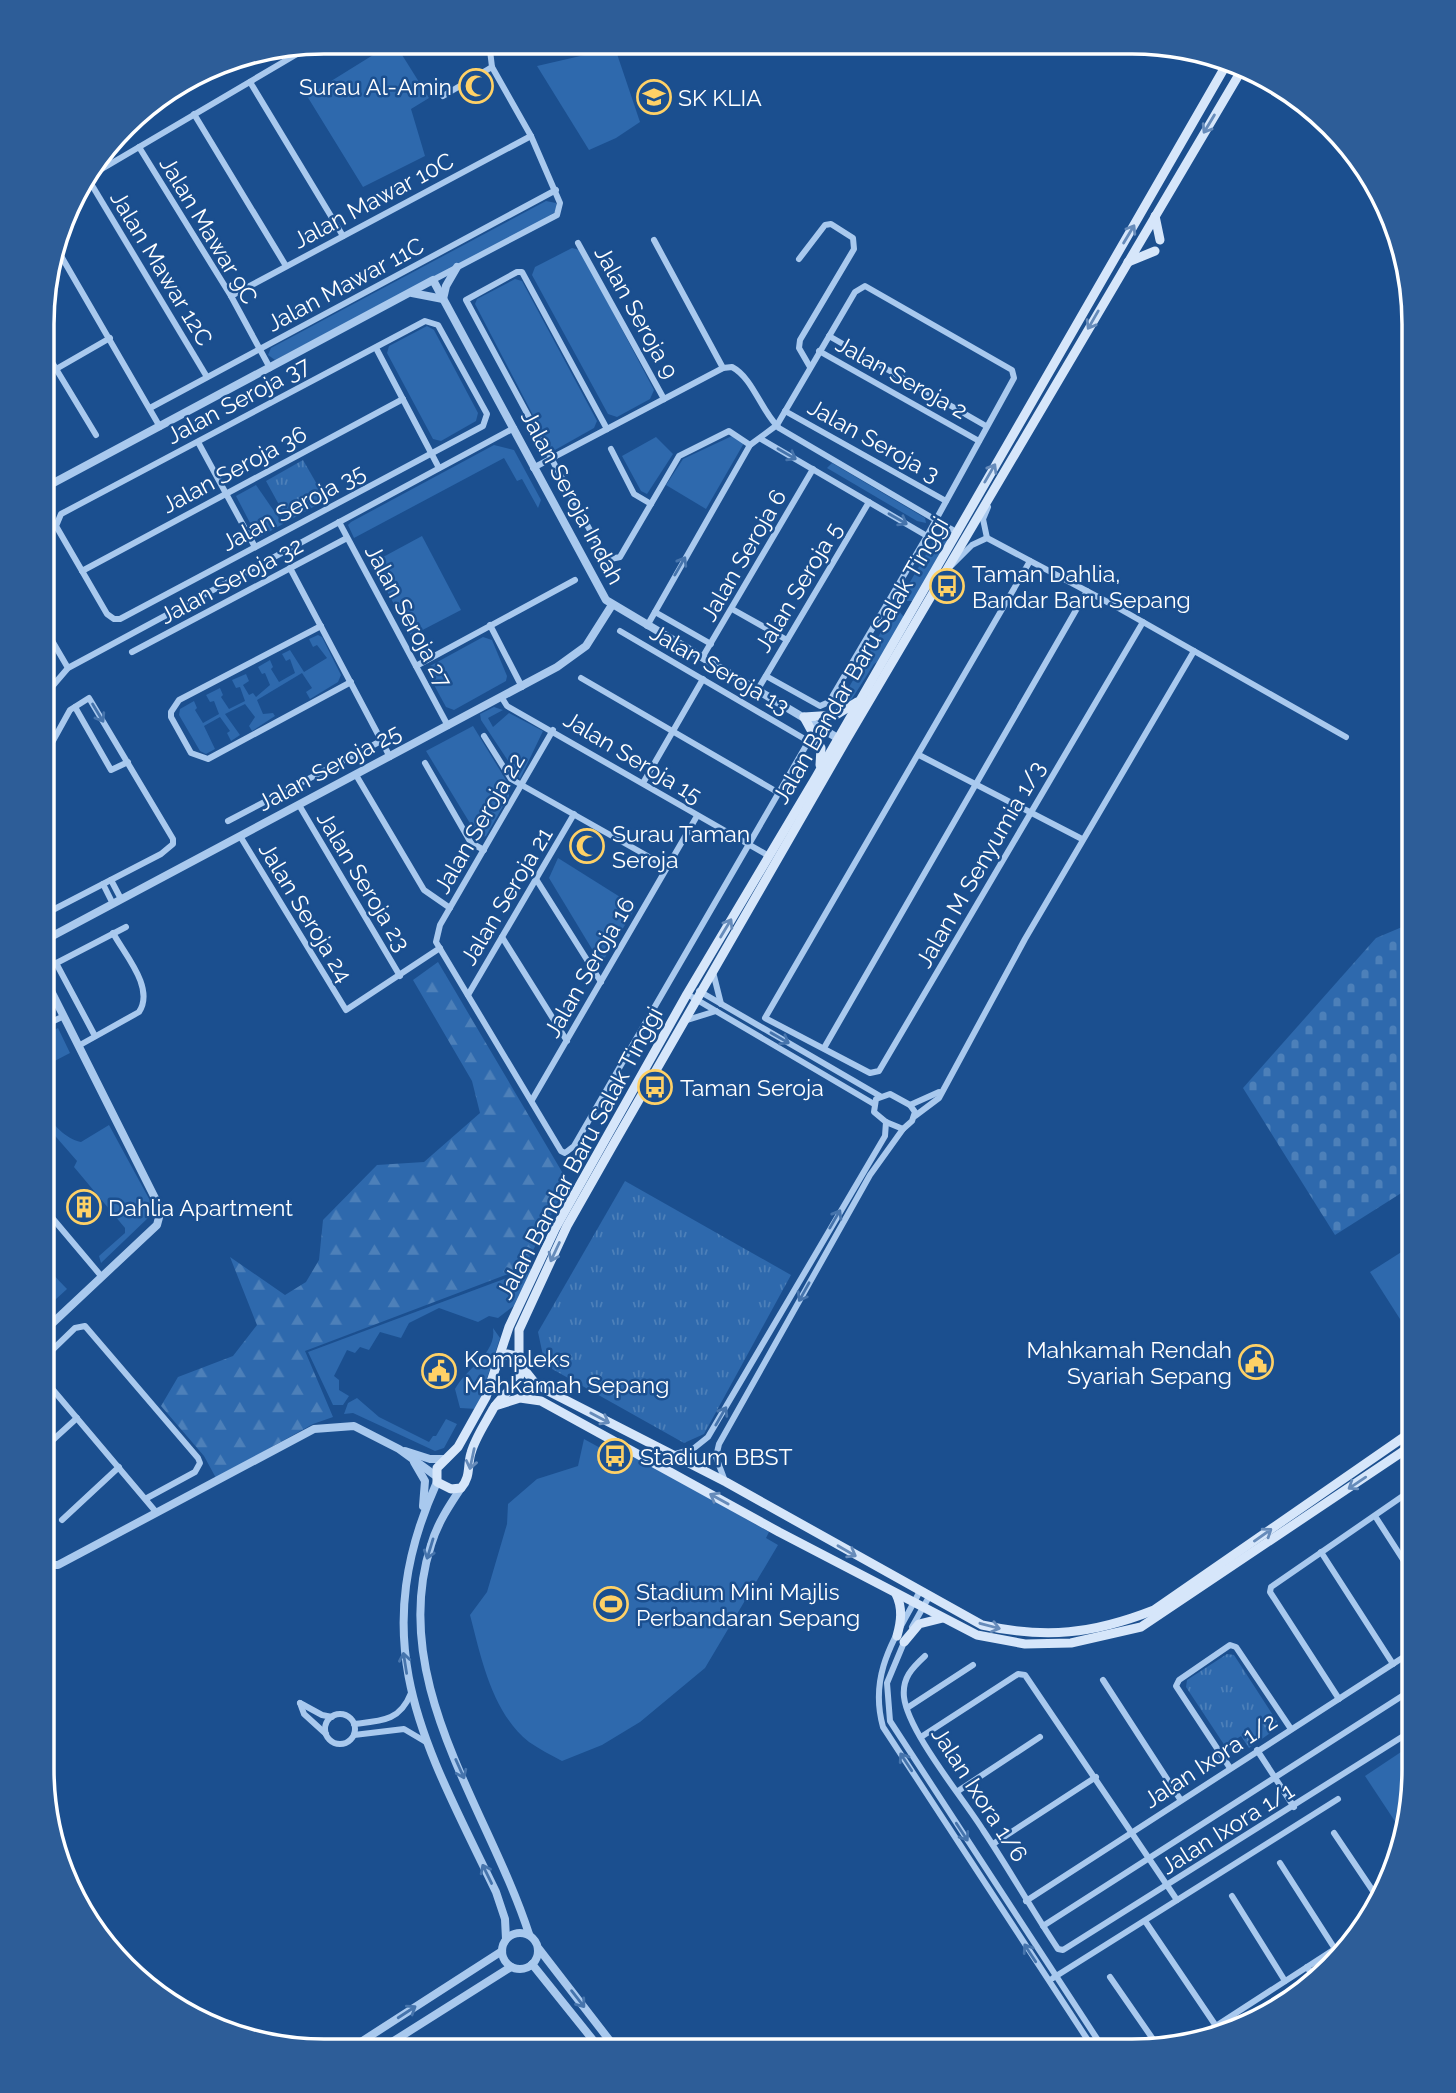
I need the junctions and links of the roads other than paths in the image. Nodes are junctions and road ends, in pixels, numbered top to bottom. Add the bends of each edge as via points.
1 (490, 54) edge
2 (293, 57) edge
3 (492, 67) junction
4 (1223, 71) edge
5 (1238, 76) edge
6 (250, 82) junction
7 (443, 96) dead end
8 (194, 114) junction
9 (531, 136) junction
10 (139, 147) junction
11 (106, 166) edge
12 (91, 188) edge
13 (556, 190) junction
14 (1155, 216) junction
15 (343, 236) junction
16 (654, 240) dead end
17 (1160, 240) dead end
18 (578, 243) dead end
19 (1155, 251) dead end
20 (62, 258) edge
21 (799, 260) dead end
22 (1127, 262) junction
23 (286, 266) junction
24 (457, 267) junction
25 (433, 280) junction
26 (410, 293) junction
27 (231, 296) junction
28 (443, 299) junction
29 (829, 336) junction
30 (110, 338) junction
31 (376, 348) junction
32 (260, 349) junction
33 (819, 351) junction
34 (54, 364) edge
35 (810, 367) junction
36 (270, 368) junction
37 (723, 368) junction
38 (57, 369) junction
39 (54, 371) edge
40 (208, 377) junction
41 (403, 399) junction
42 (664, 399) junction
43 (150, 408) junction
44 (785, 411) junction
45 (486, 421) joint
46 (777, 425) junction
47 (986, 426) junction
48 (160, 427) junction
49 (514, 428) junction
50 (607, 429) junction
51 (96, 435) dead end
52 (761, 439) junction
53 (979, 441) junction
54 (198, 442) junction
55 (750, 445) junction
56 (611, 449) dead end
57 (432, 453) junction
58 (550, 459) junction
59 (439, 468) junction
60 (533, 468) junction
61 (813, 469) junction
62 (54, 483) edge
63 (997, 484) junction
64 (225, 493) junction
65 (946, 501) junction
66 (869, 502) junction
67 (651, 504) junction
68 (936, 520) junction
69 (339, 522) junction
70 (961, 535) junction
71 (927, 536) junction
72 (347, 538) junction
73 (987, 538) junction
74 (254, 547) junction
75 (1030, 561) junction
76 (290, 568) junction
77 (82, 571) junction
78 (944, 574) junction
79 (575, 580) dead end
80 (1087, 591) junction
81 (612, 606) junction
82 (732, 608) junction
83 (655, 612) junction
84 (1143, 622) junction
85 (490, 625) junction
86 (321, 626) junction
87 (647, 626) junction
88 (620, 631) dead end
89 (787, 640) junction
90 (54, 644) edge
91 (711, 644) junction
92 (1194, 651) junction
93 (132, 652) dead end
94 (702, 658) junction
95 (416, 666) junction
96 (68, 668) junction
97 (766, 676) junction
98 (581, 678) dead end
99 (703, 679) junction
100 (351, 682) junction
101 (54, 684) edge
102 (522, 687) junction
103 (758, 689) junction
104 (502, 698) junction
105 (862, 698) junction
106 (75, 707) junction
107 (804, 717) junction
108 (448, 726) junction
109 (553, 730) junction
110 (673, 731) junction
111 (484, 736) dead end
112 (1346, 737) dead end
113 (54, 739) edge
114 (842, 740) junction
115 (381, 741) junction
116 (919, 755) junction
117 (390, 757) junction
118 (128, 762) junction
119 (425, 763) dead end
120 (356, 775) junction
121 (816, 777) junction
122 (643, 783) junction
123 (522, 784) junction
124 (976, 785) junction
125 (779, 793) junction
126 (299, 805) junction
127 (1030, 813) junction
128 (575, 814) junction
129 (697, 816) junction
130 (228, 821) dead end
131 (240, 836) junction
132 (1082, 839) junction
133 (749, 845) junction
134 (484, 850) junction
135 (769, 856) junction
136 (667, 867) junction
137 (536, 879) junction
138 (111, 880) junction
139 (103, 884) junction
140 (117, 901) junction
141 (450, 908) junction
142 (54, 909) edge
143 (126, 927) dead end
144 (113, 933) junction
145 (54, 935) edge
146 (502, 937) junction
147 (440, 948) junction
148 (56, 963) joint
149 (713, 972) junction
150 (400, 976) junction
151 (601, 982) junction
152 (689, 990) junction
153 (468, 995) junction
154 (54, 996) edge
155 (699, 996) junction
156 (721, 1004) junction
157 (716, 1011) junction
158 (64, 1016) junction
159 (54, 1021) edge
160 (684, 1021) junction
161 (95, 1036) junction
162 (567, 1041) junction
163 (80, 1045) junction
164 (824, 1048) junction
165 (939, 1092) junction
166 (880, 1096) junction
167 (532, 1100) junction
168 (874, 1104) junction
169 (910, 1105) junction
170 (915, 1116) junction
171 (886, 1122) junction
172 (903, 1129) junction
173 (54, 1220) edge
174 (102, 1276) junction
175 (54, 1322) edge
176 (54, 1348) edge
177 (497, 1359) junction
178 (521, 1364) junction
179 (54, 1391) edge
180 (495, 1406) junction
181 (77, 1418) junction
182 (1402, 1438) edge
183 (54, 1439) edge
184 (399, 1449) junction
185 (1402, 1451) edge
186 (670, 1455) junction
187 (411, 1458) junction
188 (446, 1459) junction
189 (119, 1466) junction
190 (436, 1479) junction
191 (726, 1482) junction
192 (461, 1488) junction
193 (1402, 1497) edge
194 (147, 1498) junction
195 (156, 1512) junction
196 (422, 1516) junction
197 (1375, 1516) junction
198 (788, 1517) junction
199 (62, 1520) dead end
200 (779, 1532) junction
201 (1321, 1552) junction
202 (1402, 1558) edge
203 (54, 1564) edge
204 (920, 1591) junction
205 (895, 1592) junction
206 (930, 1595) junction
207 (918, 1605) junction
208 (943, 1618) junction
209 (900, 1639) junction
210 (925, 1656) dead end
211 (1402, 1658) edge
212 (1393, 1664) junction
213 (973, 1665) dead end
214 (881, 1668) junction
215 (890, 1670) junction
216 (1102, 1680) dead end
217 (411, 1693) junction
218 (1402, 1696) edge
219 (1339, 1699) junction
220 (907, 1708) junction
221 (332, 1717) junction
222 (354, 1724) junction
223 (1291, 1729) junction
224 (326, 1734) junction
225 (354, 1735) junction
226 (921, 1737) junction
227 (1040, 1737) dead end
228 (1402, 1737) edge
229 (426, 1742) junction
230 (1257, 1750) junction
231 (1230, 1768) junction
232 (1096, 1777) junction
233 (1275, 1777) junction
234 (958, 1791) junction
235 (1338, 1798) dead end
236 (1180, 1799) junction
237 (1294, 1807) junction
238 (1131, 1831) junction
239 (1334, 1833) dead end
240 (993, 1844) junction
241 (1149, 1858) junction
242 (1280, 1863) dead end
243 (1168, 1887) junction
244 (1373, 1891) edge
245 (1232, 1896) dead end
246 (1177, 1900) junction
247 (1026, 1901) junction
248 (1145, 1921) junction
249 (1043, 1926) junction
250 (529, 1934) junction
251 (506, 1939) junction
252 (538, 1948) junction
253 (1334, 1948) edge
254 (1058, 1949) joint
255 (502, 1951) junction
256 (1330, 1952) edge
257 (532, 1965) junction
258 (511, 1966) junction
259 (1307, 1967) junction
260 (1310, 1972) edge
261 (1056, 1976) junction
262 (1110, 1977) dead end
263 (1048, 1981) junction
264 (1285, 1981) junction
265 (1219, 2024) edge
266 (1216, 2026) edge
267 (1152, 2038) edge
268 (366, 2039) edge
269 (398, 2039) edge
270 (593, 2039) edge
271 (608, 2039) edge
272 (1087, 2039) edge
273 (1097, 2039) edge

1 - 3 street
2 - 6 street
3 - 7 street
3 - 9 street
70 -> 4 main road, Jalan Bandar Baru Salak Tinggi
5 -> 14 main road, Jalan Bandar Baru Salak Tinggi
6 - 8 street
6 - 15 street
8 - 10 street
8 - 23 street
9 - 13 street
9 - 15 street, Jalan Mawar 10C
10 - 11 street
10 - 27 street, Jalan Mawar 9C
12 - 40 street, Jalan Mawar 12C
13 - 24 street via 557,215
13 - 32 street, Jalan Mawar 11C
14 - 17 main road
14 - 22 main road, Jalan Bandar Baru Salak Tinggi
15 - 23 street, Jalan Mawar 10C
16 - 37 street
18 - 42 street, Jalan Seroja 9
19 - 22 main road
20 - 30 street
21 - 35 street via 825,225 853,238 854,249 800,340 799,348
22 -> 63 main road, Jalan Bandar Baru Salak Tinggi
23 - 27 street, Jalan Mawar 10C
24 - 25 street
24 - 28 street
25 - 26 street
25 - 28 street, Jalan Seroja Indah
26 - 28 street
26 - 36 street
27 - 32 street, Jalan Mawar 9C
28 - 49 street, Jalan Seroja Indah
29 - 33 street, Jalan Seroja 2
29 - 47 street
29 - 47 street, Jalan Seroja 2 via 855,292 865,286 1012,370 1014,378
30 - 38 street
30 - 43 street
31 - 41 street
31 - 45 street, Jalan Seroja 37 via 432,321
31 - 54 street, Jalan Seroja 37
32 - 36 street, Jalan Mawar 9C
32 - 40 street, Jalan Mawar 11C
33 - 35 street, Jalan Seroja 2
33 - 53 street, Jalan Seroja 2
34 - 38 street
35 - 44 street, Jalan Seroja 2
36 - 48 street
37 - 42 street
37 - 46 street via 738,370
38 - 39 street
38 - 51 street
40 - 43 street, Jalan Mawar 11C
41 - 57 street
41 - 64 street, Jalan Seroja 36
42 - 50 street
43 - 48 street
44 - 46 street, Jalan Seroja 2
44 - 65 street, Jalan Seroja 3
45 - 57 street, Jalan Seroja 35
46 - 52 street, Jalan Seroja 2
46 - 68 street
47 - 53 street
48 - 62 street
49 - 59 street
49 - 60 street, Jalan Seroja Indah
50 - 58 street
50 - 58 street via 522,272 517,271 466,302
52 - 55 street, Jalan Seroja 2
52 -> 61 street
53 - 65 street
54 - 64 street
54 - 77 street, Jalan Seroja 37 via 61,514 57,526
55 - 67 street via 729,431 679,456
83 -> 55 street
56 - 67 street via 634,494
57 - 59 street
57 - 74 street, Jalan Seroja 35
58 - 60 street
58 - 67 street via 606,560 620,557
59 - 69 street
60 - 81 street, Jalan Seroja Indah
61 - 66 street
61 - 82 street, Jalan Seroja 6
63 - 70 main road, Jalan Bandar Baru Salak Tinggi
63 - 73 street via 983,519
64 - 74 street
64 - 77 street, Jalan Seroja 36
65 - 68 street
66 -> 71 street
66 - 89 street, Jalan Seroja 5
68 - 70 street
68 - 71 street
69 - 72 street, Jalan Seroja 27
69 - 96 street
70 - 78 main road, Jalan Bandar Baru Salak Tinggi
70 - 105 main road, Jalan Bandar Baru Salak Tinggi
71 - 97 street via 829,702 820,706
72 - 76 street, Jalan Seroja 32
72 - 95 street, Jalan Seroja 27
73 - 75 street
73 - 78 street via 972,544
74 - 77 street, Jalan Seroja 35 via 114,619
75 - 80 street
75 - 116 street
76 - 86 street
76 - 93 street, Jalan Seroja 32
78 - 114 main road, Jalan Bandar Baru Salak Tinggi
79 - 85 street
80 - 84 street
80 - 124 street
81 - 87 street, Jalan Seroja Indah
81 - 102 street, Jalan Seroja 25 via 586,646
82 - 89 street
82 - 91 street, Jalan Seroja 6
83 - 87 street
83 - 91 street
84 - 92 street
84 - 127 street, Jalan M Senyumia 1/3
85 - 95 street
85 - 102 street
86 - 100 street
86 - 100 street via 179,700 171,717 191,753 208,759
87 - 94 street, Jalan Seroja Indah
88 - 99 street, Jalan Seroja 13
89 - 97 street, Jalan Seroja 5
90 - 96 street
91 - 94 street, Jalan Seroja 6
92 - 112 street
92 - 132 street
94 - 103 street, Jalan Seroja Indah
95 - 108 street, Jalan Seroja 27
96 - 101 street
97 - 103 street, Jalan Seroja 5
98 - 110 street
99 - 110 street
99 - 125 street, Jalan Seroja 13 via 803,738 807,744
100 - 115 street
102 - 104 street, Jalan Seroja 25
103 - 107 street, Jalan Seroja Indah
104 - 108 street, Jalan Seroja 25
104 - 109 street, Jalan Seroja 15 via 507,706
105 - 107 main road via 836,715
105 - 114 main road, Jalan Bandar Baru Salak Tinggi
106 - 113 street
106 - 118 street via 111,770
106 -> 118 street via 89,698
107 - 114 street, Jalan Seroja Indah
107 - 121 main road via 821,748
108 - 117 street, Jalan Seroja 25
109 - 122 street, Jalan Seroja 15
109 - 123 street, Jalan Seroja 22
110 - 122 street
110 - 125 street
111 - 123 street via 511,779
114 - 121 main road, Jalan Bandar Baru Salak Tinggi
114 - 149 main road, Jalan Bandar Baru Salak Tinggi
115 - 117 street
115 - 130 street
116 - 124 street
116 - 164 street via 765,1018
117 - 120 street, Jalan Seroja 25
118 - 138 street via 173,844
119 - 134 street via 471,843
120 - 126 street, Jalan Seroja 25
120 - 141 street via 424,890
121 - 135 main road, Jalan Bandar Baru Salak Tinggi
122 - 129 street, Jalan Seroja 15
123 - 128 street
123 - 134 street, Jalan Seroja 22
124 - 127 street
124 - 164 street
125 - 133 street
126 - 131 street, Jalan Seroja 25
126 - 150 street, Jalan Seroja 23
127 - 132 street
127 - 164 street, Jalan M Senyumia 1/3 via 879,1072 870,1073
128 - 136 street
128 - 137 street, Jalan Seroja 21
129 - 133 street, Jalan Seroja 15
129 - 136 street, Jalan Seroja 16
131 - 140 street, Jalan Seroja 25
131 - 150 street, Jalan Seroja 24 via 341,1007 351,1009
132 - 165 street
133 - 135 street, Jalan Seroja 15
133 - 167 street via 570,1151 561,1151
134 - 141 street, Jalan Seroja 22
152 -> 135 main road, Jalan Bandar Baru Salak Tinggi
136 - 151 street, Jalan Seroja 16
137 - 146 street, Jalan Seroja 21
137 - 151 street
138 - 139 street
138 - 140 street
139 - 140 street
139 - 142 street
140 - 145 street, Jalan Seroja 25
141 - 147 street, Jalan Seroja 22 via 436,933
143 - 144 street
144 - 148 street
144 - 161 street via 146,992 145,1004 139,1012
146 - 153 street, Jalan Seroja 21
146 - 162 street
147 - 150 street
147 - 153 street
148 - 161 street
149 - 155 main road, Jalan Bandar Baru Salak Tinggi
149 - 156 street
151 - 162 street, Jalan Seroja 16
152 - 155 street
152 - 177 main road, Jalan Bandar Baru Salak Tinggi via 555,1229
153 - 167 street
154 - 158 street
155 - 156 street
155 - 157 street
155 - 160 main road, Jalan Bandar Baru Salak Tinggi
156 -> 166 street
157 - 160 street
157 - 168 street
158 - 159 street
158 - 163 street
160 -> 178 main road, Jalan Bandar Baru Salak Tinggi via 567,1226 519,1330
161 - 163 street
162 - 167 street, Jalan Seroja 16
163 - 174 street via 161,1210 156,1224
165 - 169 street
165 - 170 street via 934,1104
166 - 168 street
166 - 169 street via 890,1094
168 - 171 street via 874,1112
169 - 170 street
170 - 172 street
171 - 172 street
186 -> 171 street via 693,1449 708,1437 885,1136
172 -> 191 street via 870,1175 719,1444 716,1457
173 - 174 street
174 - 175 street
176 - 194 street via 75,1328 85,1326 198,1458 195,1472
177 - 178 main road via 506,1354
177 - 188 main road, Jalan Bandar Baru Salak Tinggi via 486,1397 458,1447
178 - 180 main road via 518,1381
178 -> 186 main road via 535,1383 548,1391
179 - 181 street
180 -> 192 main road via 471,1452 469,1476
200 -> 180 main road via 541,1401 520,1398
181 - 183 street
181 - 189 street
206 -> 182 main road via 982,1625 1023,1634 1067,1634 1117,1625 1154,1610
184 - 187 street
184 - 188 street
184 - 195 street via 354,1426 314,1429
185 -> 208 main road via 1141,1627 1071,1643 1026,1644 977,1635
186 - 191 main road
187 - 190 street
187 - 196 street via 425,1481
188 - 190 main road, Jalan Bandar Baru Salak Tinggi
189 - 194 street
189 - 199 street
190 - 192 main road via 451,1489
190 - 196 street
191 - 198 main road
192 -> 250 street via 440,1521 425,1564 422,1645 447,1737
193 - 197 street
194 - 195 street
195 - 203 street
217 -> 196 street via 404,1660 403,1604
197 - 201 street
197 - 202 street
198 - 200 main road
198 -> 204 main road
200 - 205 main road
201 - 212 street
201 - 219 street via 1270,1592
204 - 206 main road
204 - 207 street
205 - 207 main road
205 - 209 main road via 900,1602
206 - 207 street
207 - 208 main road
207 - 209 street
208 - 209 main road via 919,1624
209 - 214 street
209 - 215 street
210 - 220 street, Jalan Ixora 1/6 via 906,1676
211 - 212 street, Jalan Ixora 1/2
212 - 219 street, Jalan Ixora 1/2
213 - 220 street
214 - 215 street
263 -> 214 street via 883,1727 877,1687
215 -> 261 street via 890,1721
216 - 236 street
217 - 222 street via 392,1719
217 - 229 street
218 - 233 street
219 - 223 street, Jalan Ixora 1/2
220 - 226 street, Jalan Ixora 1/6
221 - 222 street via 346,1716
221 - 224 street
221 - 224 street via 300,1703 304,1714
222 - 225 street
223 - 230 street, Jalan Ixora 1/2
223 - 231 street via 1236,1647 1230,1645 1176,1686
224 - 225 street via 341,1745
225 - 229 street via 404,1729
226 - 232 street via 1022,1674
226 - 234 street, Jalan Ixora 1/6
227 - 234 street
228 - 237 street, Jalan Ixora 1/1
251 -> 229 street via 496,1892
230 - 231 street, Jalan Ixora 1/2
230 - 233 street
231 - 236 street, Jalan Ixora 1/2
232 - 238 street
232 - 240 street
233 - 237 street
233 - 241 street
234 - 240 street, Jalan Ixora 1/6
235 - 246 street
236 - 238 street, Jalan Ixora 1/2
237 - 243 street, Jalan Ixora 1/1
238 - 241 street
238 - 247 street, Jalan Ixora 1/2
239 - 244 street
240 - 247 street, Jalan Ixora 1/6
241 - 243 street
241 - 249 street
242 - 253 street
243 - 246 street
243 - 254 street, Jalan Ixora 1/1 via 1066,1949
245 - 264 street
246 - 248 street
247 - 249 street, Jalan Ixora 1/6
248 - 261 street
248 - 266 street
249 - 254 street, Jalan Ixora 1/6
250 - 251 street via 516,1933
250 - 252 street
251 - 255 street
252 - 257 street
252 -> 271 street
255 - 258 street
268 -> 255 street
256 - 259 street
257 - 258 street via 522,1969
257 - 270 street
258 - 269 street
259 - 260 street
259 - 264 street
261 - 263 street
261 - 273 street
262 - 267 street
263 - 272 street
264 - 265 street

